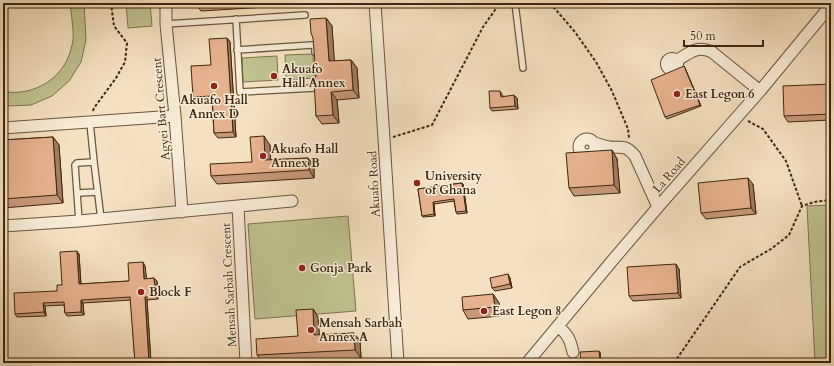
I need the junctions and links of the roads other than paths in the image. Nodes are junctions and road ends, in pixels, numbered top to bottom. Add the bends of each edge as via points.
1 (166, 3) edge
2 (375, 3) edge
3 (515, 3) edge
4 (831, 5) edge
5 (305, 15) dead end
6 (236, 19) junction
7 (166, 24) junction
8 (237, 50) junction
9 (316, 55) edge
10 (676, 61) dead end
11 (523, 68) dead end
12 (317, 78) edge
13 (760, 91) junction
14 (175, 116) junction
15 (90, 123) junction
16 (3, 128) edge
17 (594, 143) dead end
18 (94, 162) junction
19 (98, 192) junction
20 (78, 194) junction
21 (292, 202) dead end
22 (238, 206) junction
23 (658, 207) junction
24 (182, 212) junction
25 (101, 219) junction
26 (79, 221) junction
27 (3, 226) edge
28 (558, 326) junction
29 (574, 352) dead end
30 (246, 363) edge
31 (398, 363) edge
32 (528, 363) edge

1 - 7 street, Agyei Bart Crescent
2 - 31 street, Akuafo Road
3 - 11 lane
4 - 13 street, La Road
5 - 6 lane
6 - 7 lane
6 - 8 lane
7 - 14 street, Agyei Bart Crescent
8 - 9 lane via 314,45
8 - 12 lane via 240,92 315,88 318,85
10 - 13 street via 697,49 712,52
13 - 23 street, La Road
14 - 15 street
14 - 24 street, Agyei Bart Crescent
15 - 16 street
15 - 18 lane
17 - 23 street via 610,147 620,146 630,150
18 - 19 lane
18 - 20 lane via 75,165
19 - 20 lane
19 - 25 lane
20 - 26 lane
21 - 22 street
22 - 24 street
22 - 30 street, Mensah Sarbah Crescent
23 - 28 street, La Road
24 - 25 street
25 - 26 street
26 - 27 street
28 - 29 street via 566,333
28 - 32 street, La Road

